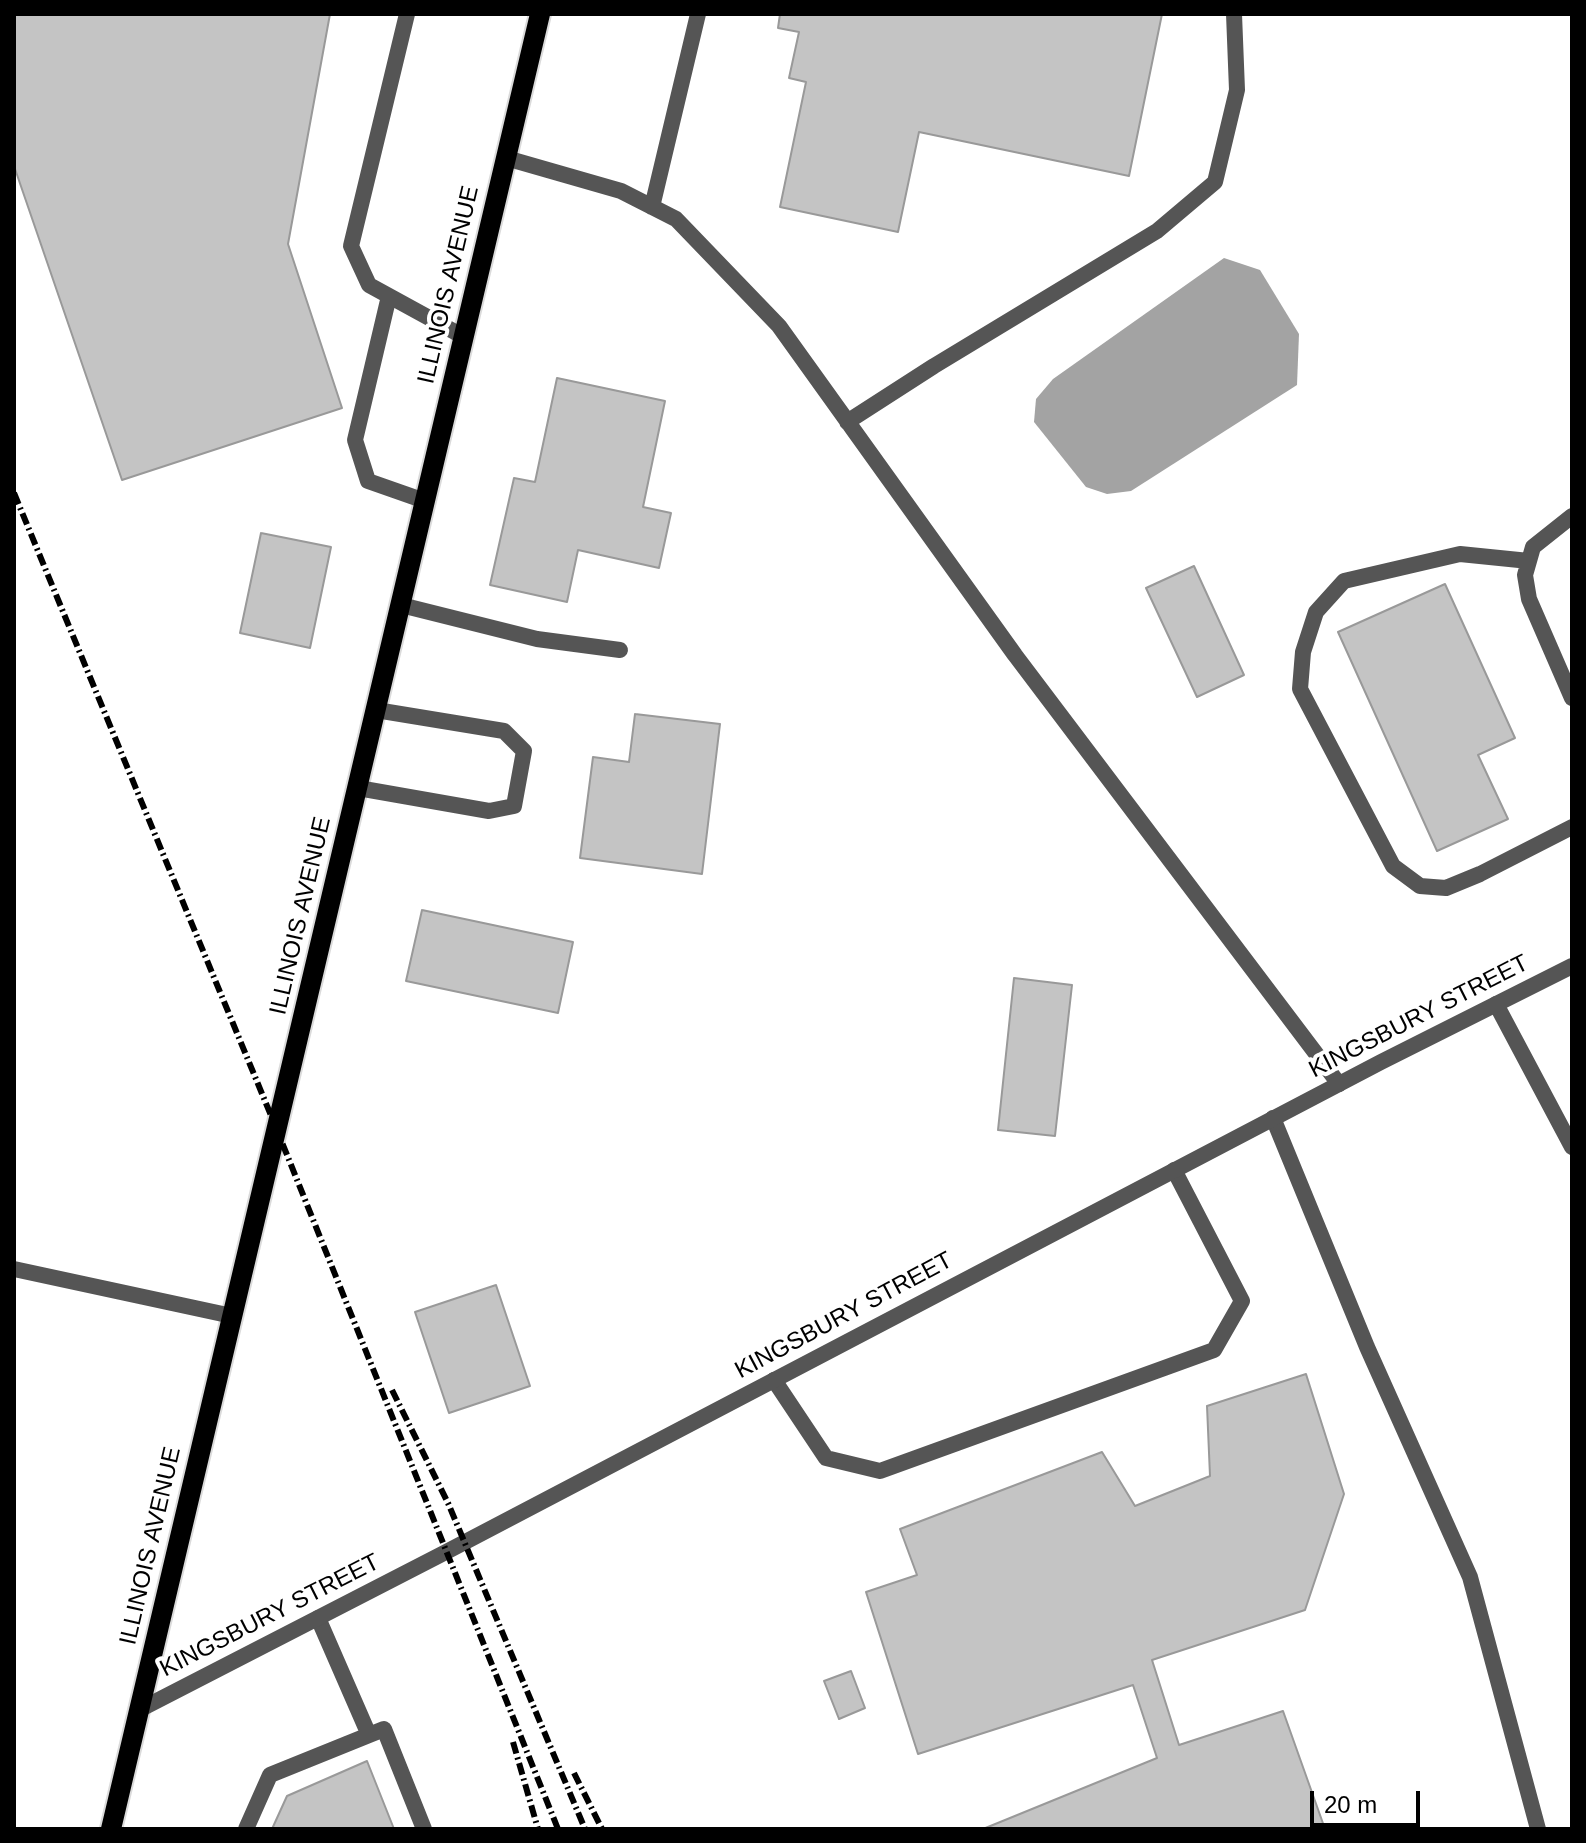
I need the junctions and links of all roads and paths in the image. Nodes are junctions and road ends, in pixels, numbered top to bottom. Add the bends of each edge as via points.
1 (407, 14) edge
2 (540, 14) edge
3 (698, 14) edge
4 (1234, 14) edge
5 (506, 158) junction
6 (652, 207) junction
7 (389, 296) junction
8 (464, 337) junction
9 (847, 422) junction
10 (425, 501) junction
11 (1572, 516) edge
12 (1529, 561) junction
13 (401, 605) junction
14 (620, 650) dead end
15 (1572, 698) edge
16 (376, 710) junction
17 (358, 788) junction
18 (1572, 827) edge
19 (1572, 966) edge
20 (1496, 1004) junction
21 (1339, 1084) junction
22 (1273, 1118) junction
23 (1572, 1147) edge
24 (1174, 1170) junction
25 (14, 1269) edge
26 (232, 1316) junction
27 (774, 1380) junction
28 (318, 1618) junction
29 (139, 1710) junction
30 (369, 1735) junction
31 (111, 1829) edge
32 (246, 1829) edge
33 (424, 1829) edge
34 (1538, 1829) edge

1 - 7 street via 351,246 369,285
2 - 5 main road, ILLINOIS AVENUE
3 - 6 street
4 - 9 street via 1237,90 1215,182 1157,231
5 - 6 street via 621,191
5 - 8 main road, ILLINOIS AVENUE
6 - 9 street via 676,219 779,326
7 - 8 street
7 - 10 street via 355,440 368,481
8 - 10 main road, ILLINOIS AVENUE
9 - 21 street via 1015,655
10 - 13 main road, ILLINOIS AVENUE
11 - 12 street via 1533,547
12 - 15 street via 1529,599
12 - 18 street via 1460,554 1344,581 1316,612 1303,652 1300,689 1393,866 1420,886 1446,888
13 - 14 street via 537,639
13 - 16 main road, ILLINOIS AVENUE
16 - 17 main road, ILLINOIS AVENUE
16 - 17 street via 504,731 524,751 514,806 489,811
17 - 26 main road, ILLINOIS AVENUE
19 - 20 street, KINGSBURY STREET
20 - 21 street, KINGSBURY STREET
20 - 23 street
21 - 22 street, KINGSBURY STREET
22 - 24 street, KINGSBURY STREET
22 - 34 street via 1470,1577
24 - 27 street, KINGSBURY STREET
24 - 27 street via 1242,1301 1214,1350 880,1471 826,1458
25 - 26 street
26 - 29 main road, ILLINOIS AVENUE
27 - 28 street, KINGSBURY STREET
28 - 29 street, KINGSBURY STREET
28 - 30 street
29 - 31 main road, ILLINOIS AVENUE
30 - 32 street via 270,1775
30 - 33 street via 384,1729

